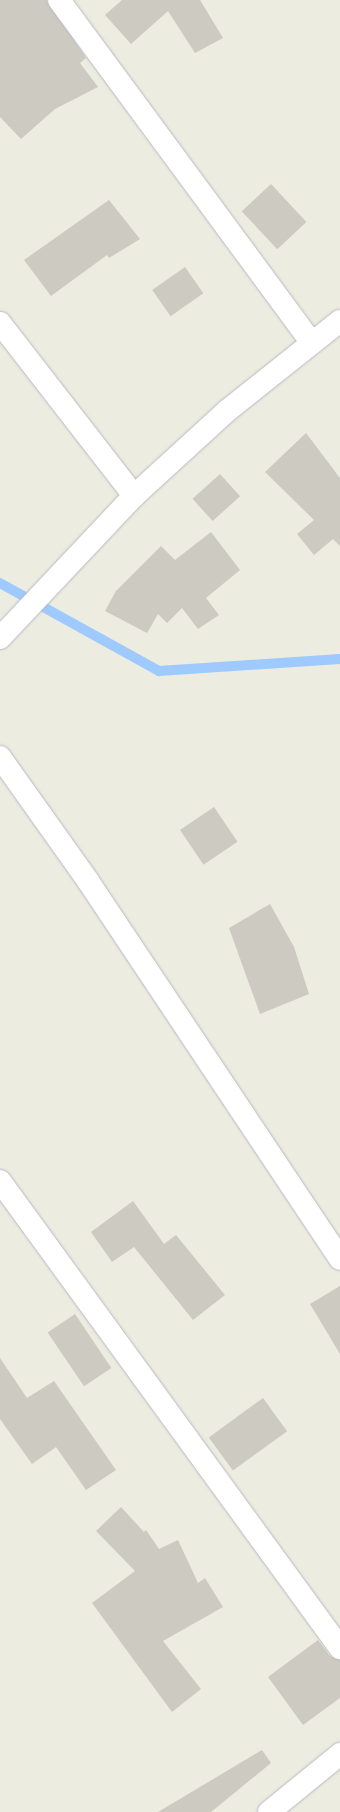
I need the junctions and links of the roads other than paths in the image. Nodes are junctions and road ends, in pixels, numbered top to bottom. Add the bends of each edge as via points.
1 (59, 0) edge
2 (340, 321) edge
3 (0, 323) edge
4 (312, 343) junction
5 (134, 496) junction
6 (0, 638) edge
7 (0, 757) edge
8 (0, 1181) edge
9 (340, 1259) edge
10 (340, 1648) edge
11 (340, 1754) edge
12 (269, 1812) edge

1 - 4 street
2 - 4 street
3 - 5 street
4 - 5 street via 228,410
5 - 6 street
7 - 9 street via 88,881
8 - 10 street
11 - 12 street

